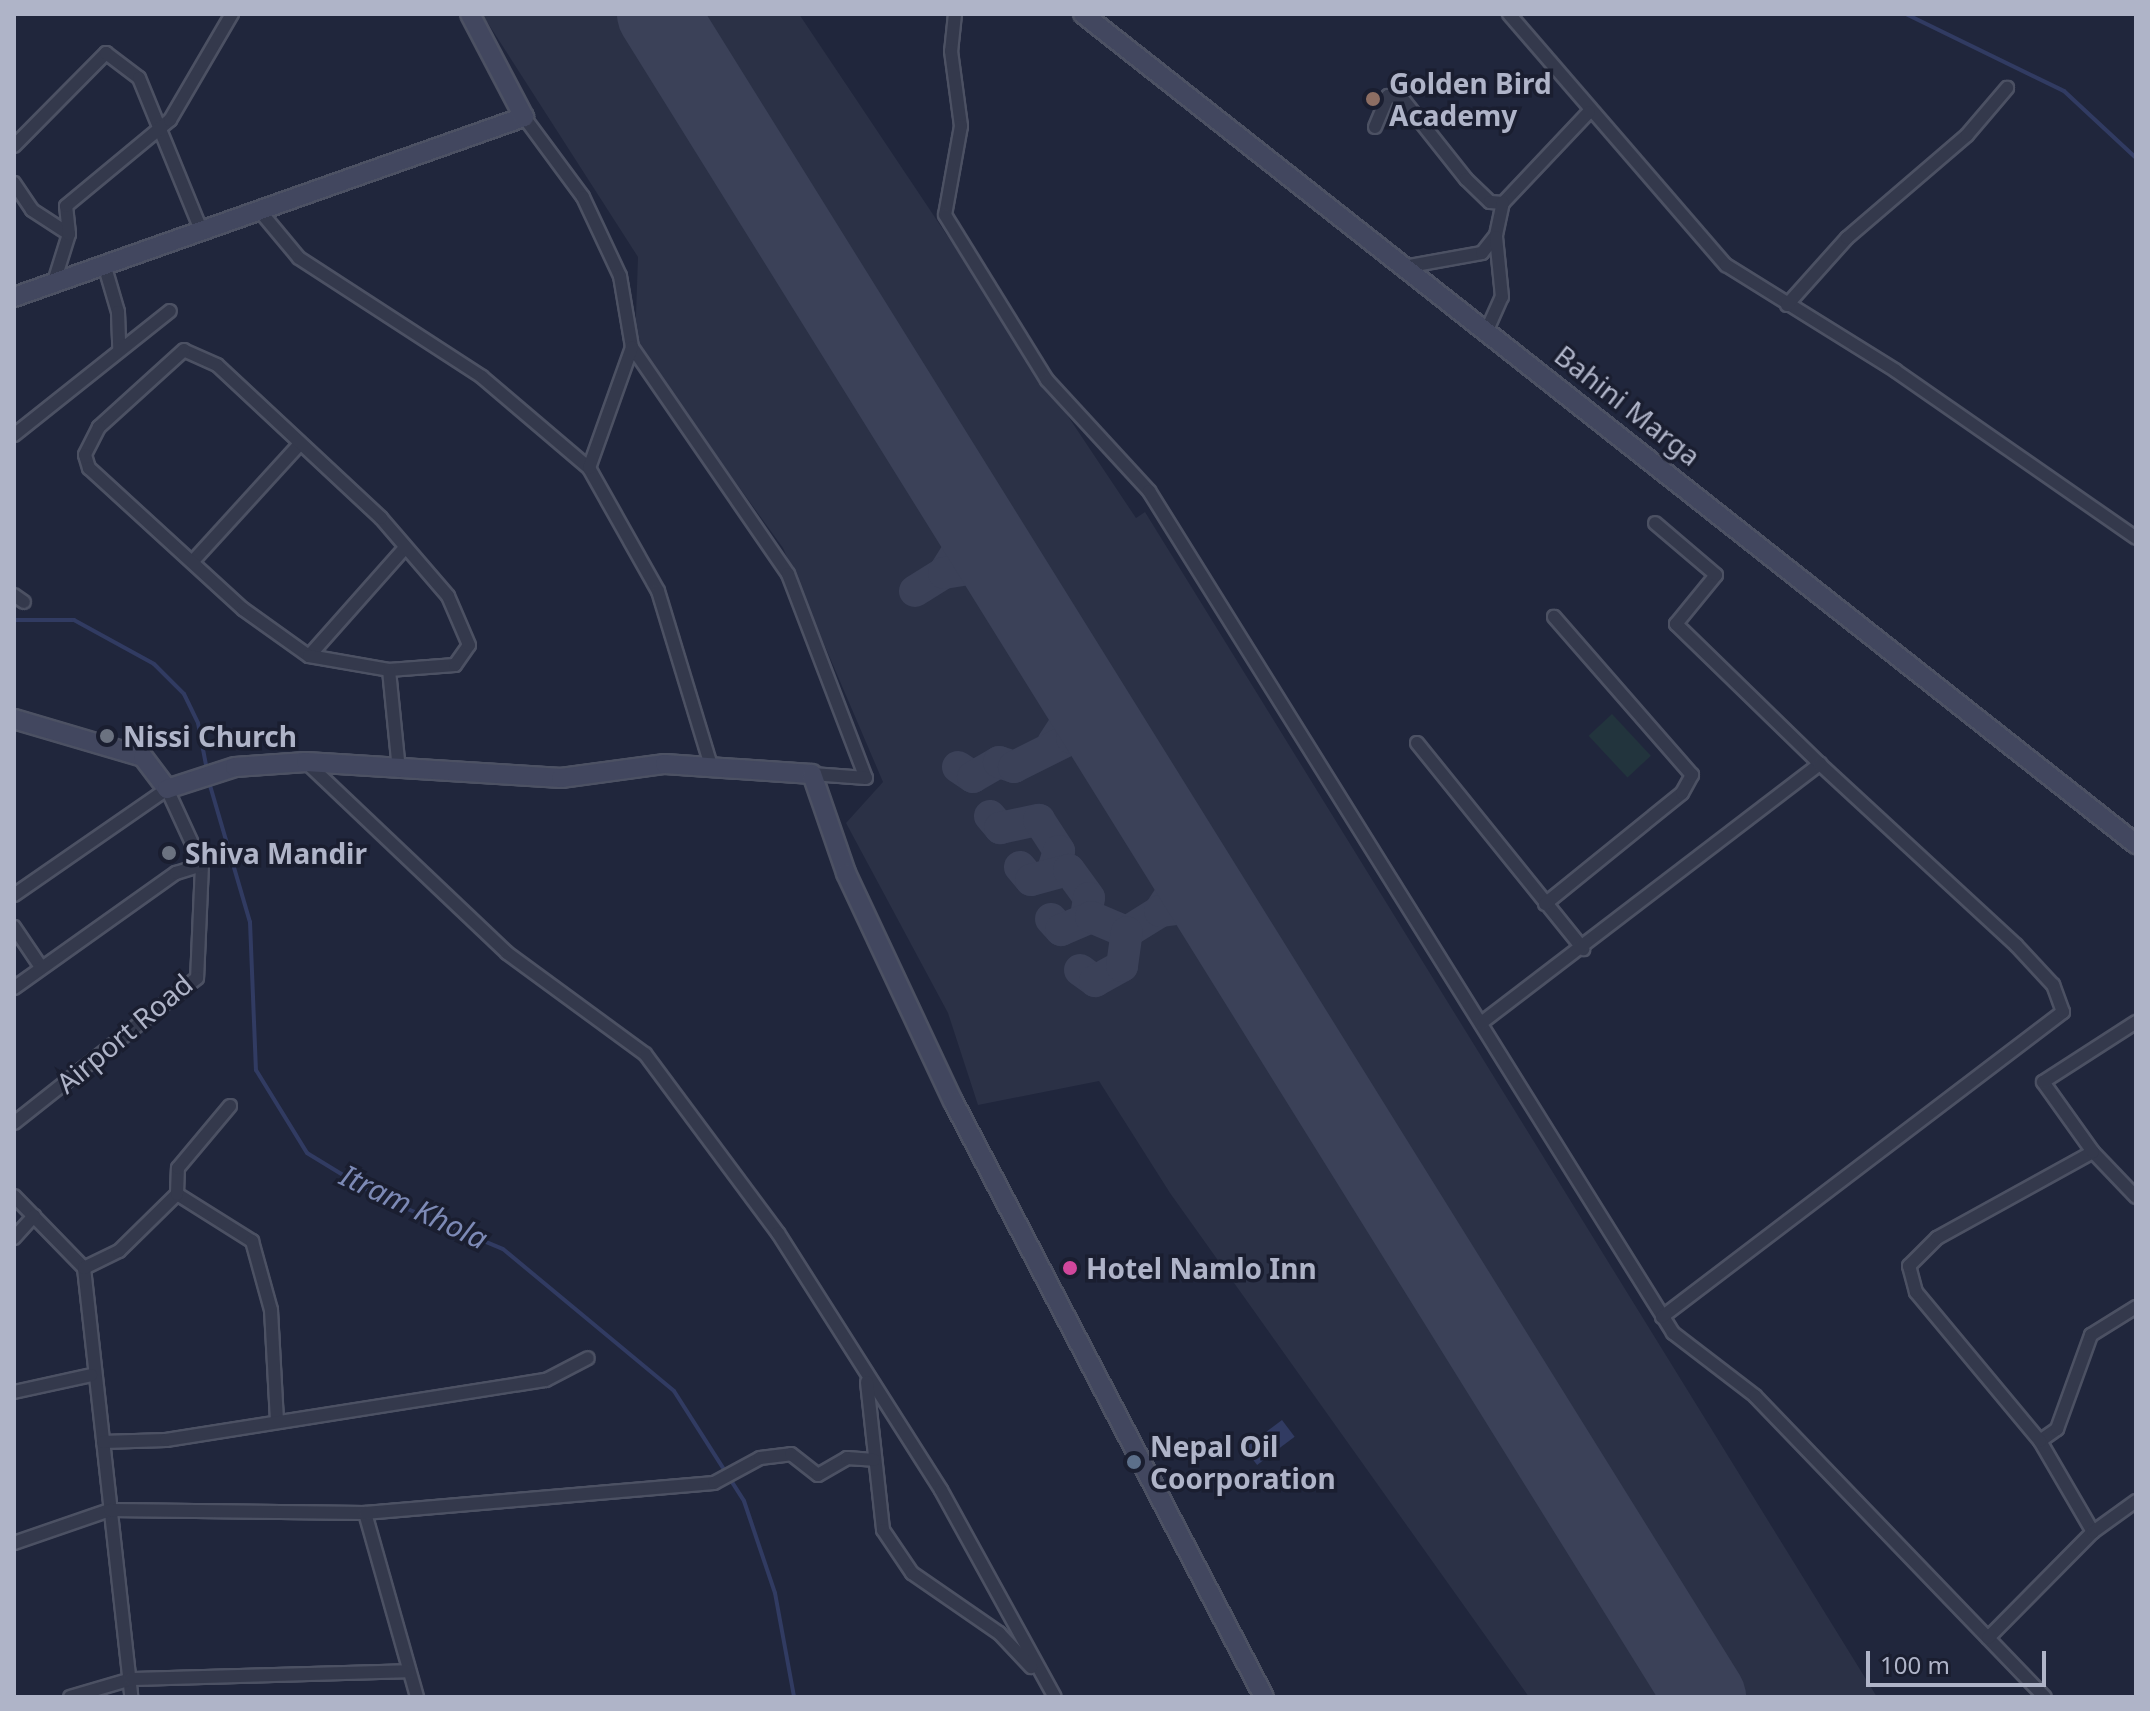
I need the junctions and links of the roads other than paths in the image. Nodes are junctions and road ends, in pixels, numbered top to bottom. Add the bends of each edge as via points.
1 (232, 14) edge
2 (470, 14) edge
3 (955, 14) edge
4 (1083, 14) edge
5 (1509, 14) edge
6 (2007, 88) dead end
7 (1589, 112) junction
8 (524, 117) junction
9 (1375, 127) dead end
10 (160, 130) junction
11 (14, 146) edge
12 (14, 183) edge
13 (1503, 203) junction
14 (259, 210) junction
15 (201, 230) junction
16 (69, 234) junction
17 (1496, 235) junction
18 (104, 264) junction
19 (1404, 267) junction
20 (54, 282) junction
21 (14, 297) edge
22 (1787, 305) junction
23 (170, 311) dead end
24 (1487, 330) junction
25 (632, 347) junction
26 (119, 350) junction
27 (14, 435) edge
28 (298, 446) junction
29 (589, 468) junction
30 (1655, 523) dead end
31 (2136, 538) edge
32 (404, 549) junction
33 (193, 561) junction
34 (1554, 617) dead end
35 (309, 656) junction
36 (389, 670) junction
37 (14, 719) edge
38 (1417, 743) dead end
39 (306, 762) junction
40 (1820, 764) junction
41 (711, 765) junction
42 (399, 771) junction
43 (812, 774) junction
44 (167, 789) junction
45 (2136, 844) edge
46 (202, 865) junction
47 (14, 895) edge
48 (1545, 904) junction
49 (14, 927) edge
50 (1583, 949) junction
51 (39, 964) junction
52 (14, 988) edge
53 (2136, 1022) edge
54 (1481, 1023) junction
55 (230, 1106) dead end
56 (14, 1123) edge
57 (2093, 1152) junction
58 (177, 1194) junction
59 (14, 1196) edge
60 (2136, 1197) edge
61 (34, 1216) junction
62 (14, 1238) edge
63 (84, 1268) junction
64 (2136, 1307) edge
65 (1662, 1317) junction
66 (588, 1358) dead end
67 (91, 1375) junction
68 (867, 1380) junction
69 (14, 1392) edge
70 (277, 1421) junction
71 (2040, 1441) junction
72 (103, 1442) junction
73 (874, 1460) junction
74 (2136, 1501) edge
75 (110, 1510) junction
76 (365, 1513) junction
77 (2093, 1532) junction
78 (14, 1543) edge
79 (1988, 1638) junction
80 (409, 1671) junction
81 (131, 1679) junction
82 (70, 1697) edge
83 (131, 1697) edge
84 (417, 1697) edge
85 (1052, 1697) edge
86 (1264, 1697) edge
87 (2045, 1697) edge

1 - 10 street
2 - 8 street
3 - 54 street via 951,51 961,126 945,215 1047,380 1149,491
4 - 19 street, Bahini Marga
5 - 7 street
6 - 22 street via 1967,135 1847,238
7 - 13 street
7 - 22 street via 1726,265
8 - 14 street
8 - 25 street via 583,197 620,276
9 - 13 street via 1388,96 1401,97 1466,179 1490,202
10 - 11 street via 139,78 106,53
10 - 15 street
10 - 16 street via 66,206
12 - 16 street via 32,210
13 - 17 street
14 - 15 street
14 - 29 street via 299,258 482,377
15 - 18 street
16 - 20 street
17 - 19 street via 1471,257 1421,259
17 - 24 street via 1502,297
18 - 20 street
18 - 26 street via 118,312
19 - 24 street, Bahini Marga
20 - 21 street
22 - 31 street via 1896,371
23 - 26 street
24 - 45 street, Bahini Marga
25 - 29 street
25 - 43 street via 788,574 866,778
26 - 27 street
28 - 32 street via 381,518
28 - 33 street
28 - 33 street via 217,365 184,350 99,427 85,455 89,468
29 - 41 street via 658,591
30 - 40 street via 1716,575 1676,624
32 - 35 street
32 - 36 street via 448,596 469,645 455,665
33 - 35 street
34 - 48 street via 1692,775 1682,793
35 - 36 street
36 - 42 street
37 - 44 street via 143,757
38 - 48 street
39 - 42 street
39 - 44 street via 235,767
39 - 68 street via 507,953 645,1054 778,1233
40 - 50 street
40 - 65 street via 2016,945 2053,985 2063,1012
41 - 42 street via 561,778
41 - 43 street
43 - 86 street via 846,873 953,1101
44 - 46 street, Airport Road
44 - 47 street
46 - 51 street via 176,873
46 - 56 street, Airport Road via 197,978
48 - 50 street
49 - 51 street
50 - 54 street
51 - 52 street
53 - 57 street via 2043,1082 2051,1102
54 - 65 street
55 - 58 street via 178,1168
57 - 60 street
57 - 71 street via 1937,1238 1909,1266 1916,1292
58 - 63 street via 119,1251
58 - 70 street via 252,1241 271,1310
59 - 61 street
61 - 62 street
61 - 63 street
63 - 67 street via 96,1334
64 - 71 street via 2091,1335 2057,1429
65 - 79 street via 1693,1352 1755,1396
66 - 70 street via 546,1380
67 - 69 street
67 - 72 street
68 - 73 street
68 - 85 street via 941,1490
70 - 72 street
71 - 77 street
72 - 75 street
73 - 76 street via 847,1458 818,1475 791,1454 714,1483
73 - 85 street via 883,1530 912,1573 999,1633
74 - 77 street
75 - 76 street
75 - 78 street
75 - 81 street
76 - 80 street
77 - 79 street
79 - 87 street
80 - 81 street
80 - 84 street
81 - 82 street
81 - 83 street

